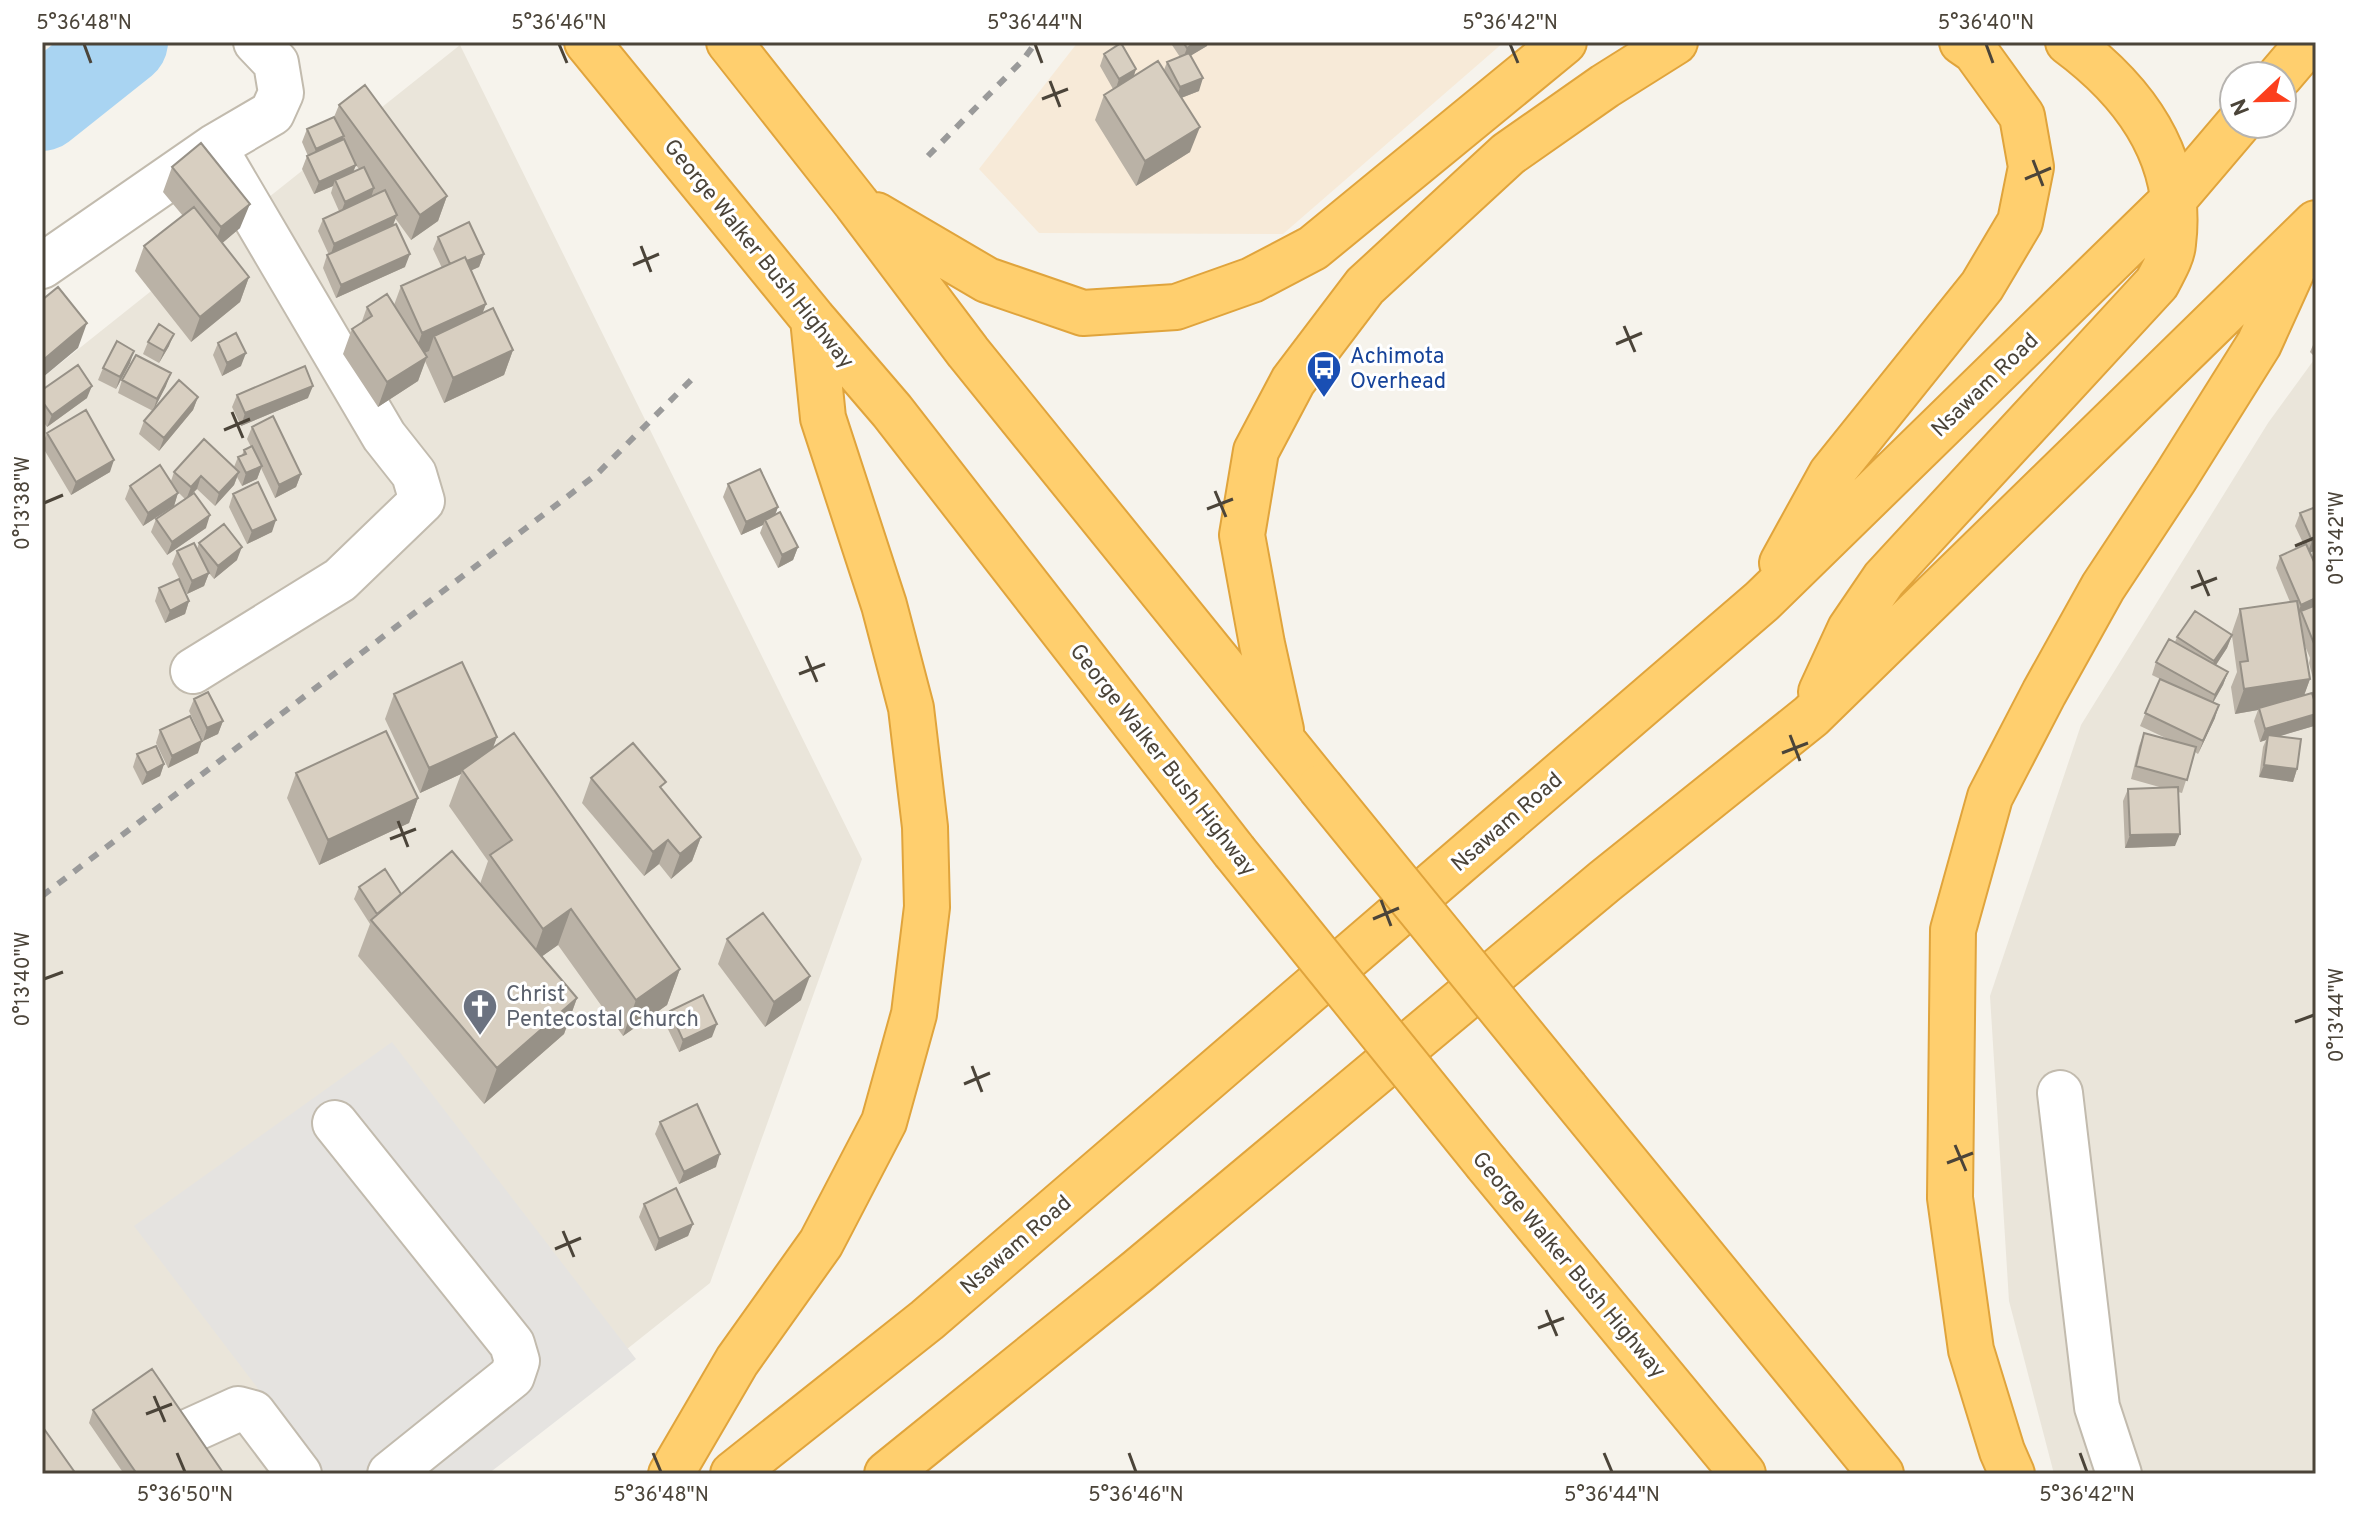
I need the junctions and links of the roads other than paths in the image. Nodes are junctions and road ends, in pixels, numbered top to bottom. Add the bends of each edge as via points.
1 (256, 42) edge
2 (587, 42) edge
3 (729, 42) edge
4 (1564, 42) edge
5 (1675, 42) edge
6 (1962, 42) edge
7 (2068, 42) edge
8 (2309, 42) edge
9 (2294, 60) edge
10 (2224, 140) edge
11 (214, 147) junction
12 (2175, 198) junction
13 (856, 203) junction
14 (2315, 224) edge
15 (42, 266) edge
16 (813, 319) junction
17 (1762, 601) junction
18 (193, 671) dead end
19 (1811, 716) junction
20 (1284, 740) junction
21 (2060, 1093) dead end
22 (335, 1123) dead end
23 (183, 1434) edge
24 (782, 1453) edge
25 (299, 1474) edge
26 (390, 1474) edge
27 (671, 1474) edge
28 (733, 1474) edge
29 (887, 1474) edge
30 (1743, 1474) edge
31 (1881, 1474) edge
32 (2012, 1474) edge
33 (2119, 1474) edge

1 - 11 street via 276,63 281,93 272,113
2 - 16 highway, George Walker Bush Highway
3 - 13 highway
4 - 13 highway via 1313,248 1252,280 1176,307 1083,313 987,280
5 - 20 highway via 1508,154 1365,286 1293,381 1256,451 1242,535
6 - 17 highway via 1975,51 2022,116 2031,167 2020,222 1982,286 1831,474
7 - 12 highway via 2138,108 2167,163
8 - 9 highway
10 - 12 highway, Nsawam Road
11 - 15 street
11 - 18 street via 384,436 414,474 422,501 340,580
12 - 17 highway, Nsawam Road
12 - 19 highway via 2173,247 2157,283 1884,579 1850,629
13 - 20 highway via 968,352
14 - 19 highway
14 - 32 highway via 2259,344 2103,587 1990,797 1953,930 1950,1198 1971,1350
16 - 27 highway via 823,418 884,605 911,708 925,827 927,907 914,1014 884,1122 821,1243 737,1361
16 - 30 highway, George Walker Bush Highway, bridge via 892,411 1234,851
17 - 24 highway, Nsawam Road via 927,1320
19 - 29 highway
20 - 31 highway, bridge
21 - 33 street via 2097,1407
22 - 26 street via 512,1344 517,1361 512,1376
23 - 25 street via 238,1409 253,1413
24 - 28 highway, Nsawam Road

